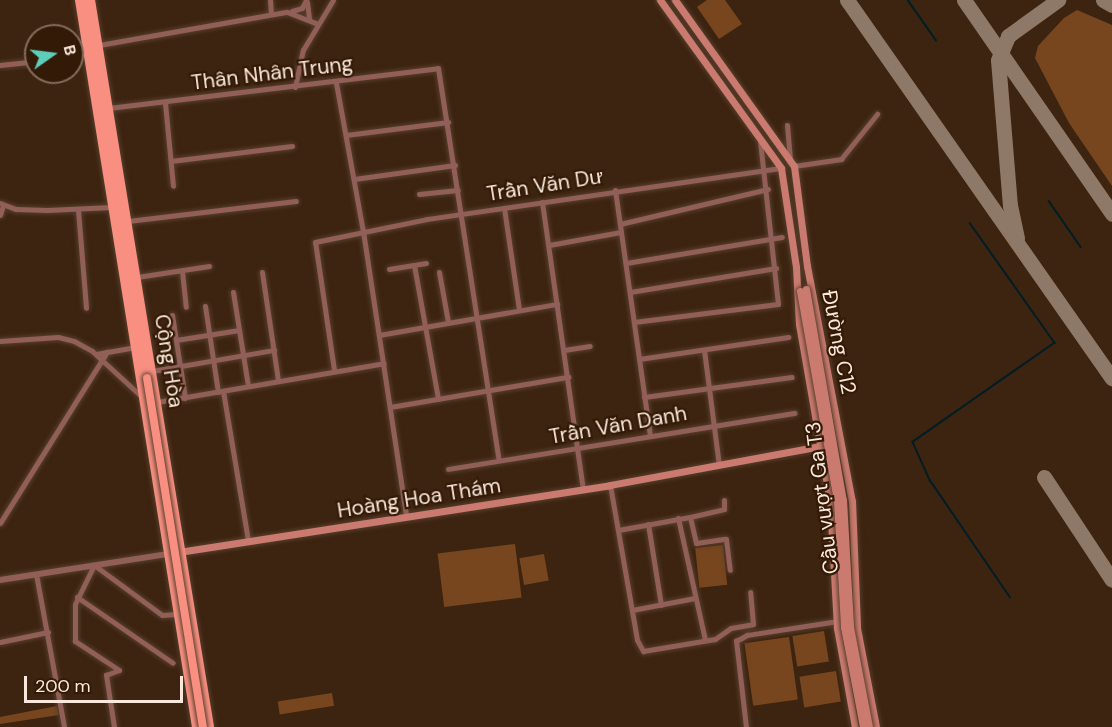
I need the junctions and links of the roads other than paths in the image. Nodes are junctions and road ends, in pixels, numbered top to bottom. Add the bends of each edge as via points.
1 (79, 0) edge
2 (85, 0) edge
3 (91, 0) edge
4 (270, 0) edge
5 (306, 0) edge
6 (333, 0) edge
7 (660, 0) edge
8 (675, 0) edge
9 (287, 12) junction
10 (272, 14) junction
11 (309, 19) junction
12 (318, 24) junction
13 (85, 38) joint
14 (93, 49) junction
15 (84, 53) edge
16 (24, 62) edge
17 (0, 65) edge
18 (336, 83) junction
19 (295, 87) junction
20 (165, 103) junction
21 (109, 108) junction
22 (877, 114) dead end
23 (448, 122) junction
24 (787, 125) dead end
25 (346, 135) junction
26 (760, 140) junction
27 (292, 146) dead end
28 (790, 158) junction
29 (171, 161) junction
30 (455, 165) junction
31 (794, 165) junction
32 (782, 168) junction
33 (763, 170) junction
34 (354, 179) junction
35 (173, 186) dead end
36 (768, 189) junction
37 (458, 190) junction
38 (615, 190) junction
39 (419, 194) dead end
40 (296, 201) dead end
41 (542, 202) junction
42 (1, 204) edge
43 (112, 207) junction
44 (504, 208) junction
45 (78, 210) junction
46 (0, 215) edge
47 (462, 215) junction
48 (128, 222) junction
49 (620, 224) junction
50 (363, 231) junction
51 (621, 232) junction
52 (782, 237) dead end
53 (773, 239) junction
54 (549, 245) junction
55 (426, 263) dead end
56 (626, 263) junction
57 (414, 265) junction
58 (209, 266) dead end
59 (807, 266) junction
60 (796, 267) junction
61 (776, 268) junction
62 (389, 269) dead end
63 (182, 271) junction
64 (262, 272) dead end
65 (439, 272) dead end
66 (137, 277) junction
67 (803, 290) junction
68 (233, 292) dead end
69 (630, 292) junction
70 (557, 304) junction
71 (205, 306) dead end
72 (186, 307) dead end
73 (86, 308) dead end
74 (519, 310) junction
75 (172, 315) dead end
76 (478, 317) junction
77 (448, 322) junction
78 (634, 322) junction
79 (425, 326) junction
80 (239, 330) junction
81 (209, 335) junction
82 (380, 335) junction
83 (788, 338) dead end
84 (176, 340) junction
85 (0, 341) edge
86 (590, 346) dead end
87 (134, 347) junction
88 (274, 350) junction
89 (564, 350) junction
90 (704, 350) junction
91 (106, 352) junction
92 (96, 354) junction
93 (243, 355) junction
94 (639, 359) junction
95 (103, 360) junction
96 (213, 360) junction
97 (384, 363) junction
98 (180, 366) junction
99 (334, 370) junction
100 (149, 374) junction
101 (568, 377) junction
102 (792, 377) dead end
103 (278, 380) junction
104 (248, 386) junction
105 (709, 388) junction
106 (489, 389) junction
107 (220, 391) junction
108 (142, 397) junction
109 (644, 397) junction
110 (185, 398) junction
111 (438, 399) junction
112 (158, 402) junction
113 (390, 407) junction
114 (794, 413) dead end
115 (714, 426) junction
116 (650, 436) junction
117 (841, 442) junction
118 (821, 446) junction
119 (578, 450) junction
120 (499, 460) junction
121 (719, 465) junction
122 (448, 469) dead end
123 (610, 485) junction
124 (583, 489) junction
125 (724, 500) dead end
126 (176, 513) junction
127 (406, 515) junction
128 (161, 516) junction
129 (690, 517) junction
130 (678, 518) junction
131 (0, 523) edge
132 (648, 524) junction
133 (618, 530) junction
134 (248, 541) junction
135 (182, 552) junction
136 (167, 554) junction
137 (94, 565) junction
138 (730, 570) dead end
139 (36, 574) junction
140 (0, 580) edge
141 (188, 588) junction
142 (173, 591) junction
143 (750, 592) dead end
144 (78, 597) junction
145 (695, 598) junction
146 (661, 605) junction
147 (632, 610) junction
148 (177, 614) junction
149 (837, 621) junction
150 (48, 632) junction
151 (705, 640) junction
152 (0, 642) edge
153 (172, 663) dead end
154 (64, 727) edge
155 (114, 727) edge
156 (196, 727) edge
157 (203, 727) edge
158 (210, 727) edge
159 (746, 727) edge
160 (855, 727) edge
161 (863, 727) edge
162 (868, 727) edge
163 (876, 727) edge

1 - 13 main road, Cộng Hòa
2 - 14 main road, Cộng Hòa
3 - 14 main road, Cộng Hòa
4 - 10 street
5 - 9 street via 302,8
5 - 11 street
6 - 12 street
7 - 26 main road
8 - 28 main road, Đường C12
9 - 10 street
9 - 11 street
10 - 14 street
11 - 12 street
12 - 19 street via 300,56
13 - 14 main road, Cộng Hòa
14 - 15 street
14 - 21 main road, Cộng Hòa
14 - 43 main road, Cộng Hòa
14 - 100 main road, Cộng Hòa
16 - 17 street
18 - 19 street, Thân Nhân Trung
18 - 23 street, Thân Nhân Trung via 438,68
18 - 25 street
19 - 20 street, Thân Nhân Trung
20 - 21 street, Thân Nhân Trung
20 - 29 street
21 - 48 main road, Cộng Hòa
22 - 31 street via 841,159
23 - 25 street
23 - 30 street
24 - 28 street
25 - 34 street
26 - 32 main road
26 - 33 street
27 - 29 street
28 - 31 main road, Đường C12
29 - 35 street
30 - 34 street
30 - 37 street
31 - 59 main road, Đường C12
32 - 33 street, Trần Văn Dư
32 - 60 main road, Đường C12
33 - 36 street
33 - 38 street, Trần Văn Dư
34 - 50 street
36 - 49 street
36 - 53 street
37 - 39 street
37 - 47 street
38 - 41 street, Trần Văn Dư
38 - 49 street
40 - 48 street
41 - 44 street, Trần Văn Dư
41 - 54 street
42 - 45 street via 18,209
42 - 46 street
43 - 45 street
43 - 87 main road, Cộng Hòa
44 - 47 street, Trần Văn Dư
44 - 74 street
45 - 73 street
47 - 50 street, Trần Văn Dư
47 - 76 street
48 - 66 main road, Cộng Hòa
49 - 51 street
50 - 82 street
50 - 99 street, Trần Văn Dư via 315,242
51 - 54 street
51 - 56 street
52 - 53 street
53 - 56 street
53 - 61 street
54 - 70 street
55 - 57 street
56 - 69 street
57 - 62 street
57 - 79 street
58 - 63 street
59 - 67 main road, Cầu vượt Ga T3
59 - 117 main road, Đường C12
60 - 67 main road, Cầu vượt Ga T3
60 - 118 main road, Đường C12 via 799,324
61 - 69 street
61 - 78 street via 778,304
63 - 66 street
63 - 72 street
64 - 88 street
65 - 77 street
66 - 100 main road, Cộng Hòa
67 - 161 main road, Cầu vượt Ga T3, bridge via 837,501 844,627
67 - 162 main road, Cầu vượt Ga T3, bridge via 843,500 850,627
68 - 80 street
69 - 78 street
70 - 74 street
70 - 89 street
71 - 81 street
74 - 76 street
75 - 84 street
76 - 77 street
76 - 106 street
77 - 79 street
78 - 94 street
79 - 82 street
79 - 111 street
80 - 81 street
80 - 93 street
81 - 84 street
81 - 96 street
82 - 97 street
83 - 90 street
84 - 98 street
85 - 92 street via 64,338
86 - 89 street
87 - 91 street
87 - 108 main road, Cộng Hòa
88 - 93 street
88 - 103 street
89 - 101 street
90 - 94 street
90 - 105 street
91 - 92 street
91 - 95 street
92 - 95 street
93 - 96 street
93 - 104 street
94 - 109 street
95 - 108 street
95 - 131 street
96 - 98 street
96 - 107 street
97 - 99 street
97 - 113 street
98 - 100 street
98 - 110 street
99 - 103 street
100 - 112 main road, Cộng Hòa
100 - 157 main road, bridge
101 - 106 street
101 - 119 street
102 - 105 street
103 - 104 street
104 - 107 street
105 - 109 street
105 - 115 street
106 - 111 street
106 - 120 street
107 - 110 street
107 - 134 street
108 - 128 main road, Cộng Hòa
109 - 116 street
110 - 112 street
111 - 113 street
112 - 126 main road, Cộng Hòa
113 - 127 street
114 - 115 street, Trần Văn Danh
115 - 116 street, Trần Văn Danh
115 - 121 street
116 - 119 street, Trần Văn Danh
117 - 118 main road, Hoàng Hoa Thám
117 - 163 main road, Đường C12 via 852,501 857,628
118 - 121 main road, Hoàng Hoa Thám
118 - 149 main road, Đường C12 via 831,514
119 - 120 street, Trần Văn Danh
119 - 124 street
120 - 122 street, Trần Văn Danh
121 - 123 main road, Hoàng Hoa Thám
123 - 124 main road, Hoàng Hoa Thám
123 - 133 street
124 - 127 main road, Hoàng Hoa Thám
125 - 129 street via 724,509
126 - 128 main road
126 - 135 main road, Cộng Hòa
127 - 134 main road, Hoàng Hoa Thám
128 - 136 main road, Cộng Hòa
129 - 130 street
129 - 138 street via 696,543 726,539
130 - 132 street
130 - 145 street
132 - 133 street
132 - 146 street
133 - 147 street
134 - 135 main road, Hoàng Hoa Thám
135 - 136 main road, Hoàng Hoa Thám
135 - 141 main road, Cộng Hòa
136 - 137 street, Hoàng Hoa Thám
136 - 142 main road, Cộng Hòa
137 - 139 street, Hoàng Hoa Thám
137 - 144 street
137 - 148 street via 162,615
139 - 140 street, Hoàng Hoa Thám
139 - 150 street
141 - 142 main road
141 - 158 main road, Cộng Hòa
142 - 148 main road, Cộng Hòa
143 - 151 street via 753,624 731,628
144 - 153 street
144 - 155 street via 75,641 119,670 106,675
145 - 146 street
145 - 151 street
146 - 147 street
147 - 151 street via 643,651
148 - 156 main road, Cộng Hòa
149 - 159 street via 747,634 736,641
149 - 160 main road, Đường C12
150 - 152 street
150 - 154 street

